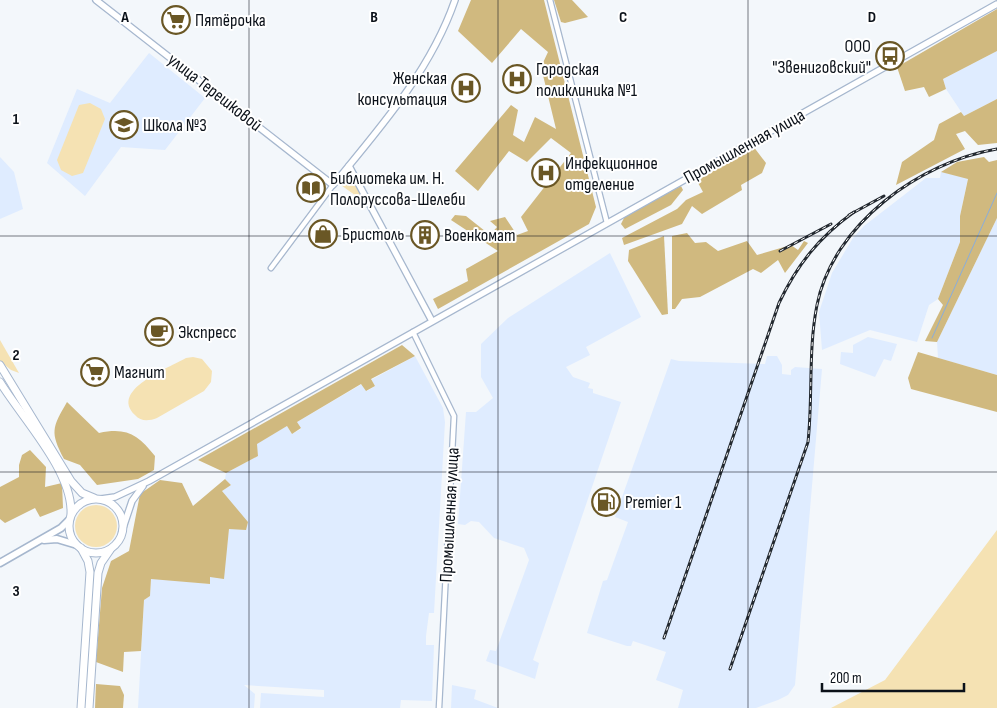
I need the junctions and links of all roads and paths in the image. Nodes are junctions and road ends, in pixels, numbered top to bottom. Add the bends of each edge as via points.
1 (96, 0) edge
2 (455, 0) edge
3 (550, 0) edge
4 (997, 4) edge
5 (349, 166) junction
6 (333, 185) junction
7 (607, 223) junction
8 (271, 268) dead end
9 (432, 321) junction
10 (413, 332) junction
11 (0, 365) edge
12 (0, 382) edge
13 (46, 445) junction
14 (56, 463) junction
15 (149, 480) junction
16 (99, 499) junction
17 (70, 517) junction
18 (122, 531) junction
19 (32, 545) junction
20 (79, 546) junction
21 (112, 548) junction
22 (0, 563) edge
23 (87, 680) junction
24 (81, 708) edge
25 (89, 708) edge
26 (439, 708) edge

1 - 6 street, улица Терешковой
2 - 5 street via 441,38 424,66
3 - 7 street
4 - 7 street, Промышленная улица
5 - 6 street
5 - 9 street
6 - 8 street
7 - 9 street, Промышленная улица
9 - 10 street, Промышленная улица
10 - 15 street, Промышленная улица
10 - 26 street, Промышленная улица via 454,416
11 - 13 main road
12 - 13 main road
13 - 14 main road
14 - 16 main road via 77,488 87,496
14 - 17 main road via 67,490
15 - 16 street, Промышленная улица via 115,497
15 - 18 street, Промышленная улица via 137,493
16 - 17 main road via 80,504
16 - 18 main road via 118,511
17 - 19 main road via 61,528
17 - 20 main road via 69,531
18 - 21 main road
19 - 20 main road via 57,539
19 - 22 main road
20 - 21 main road via 96,553
20 - 23 main road via 90,572
21 - 23 main road via 98,573
23 - 24 main road
23 - 25 main road

